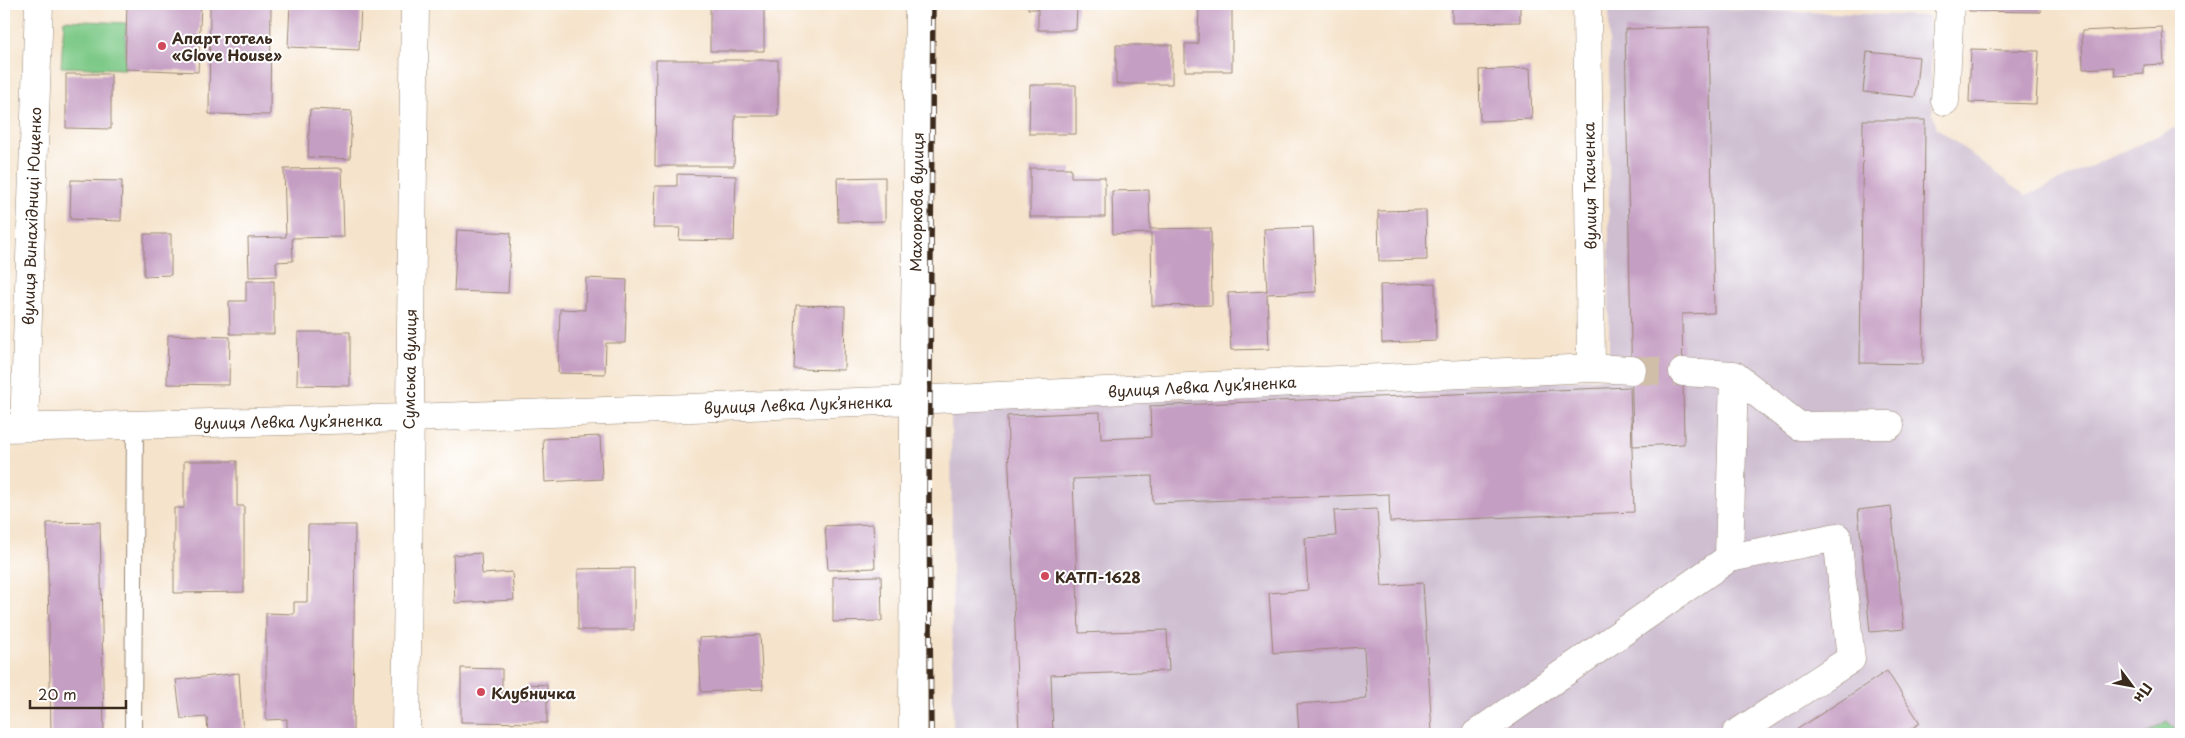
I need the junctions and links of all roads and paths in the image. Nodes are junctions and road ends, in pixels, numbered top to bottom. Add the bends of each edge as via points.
1 (39, 4) edge
2 (415, 4) edge
3 (919, 4) edge
4 (1587, 4) edge
5 (1950, 4) edge
6 (1944, 101) dead end
7 (1591, 368) junction
8 (1632, 370) tunnel mouth
9 (1683, 372) tunnel mouth
10 (1734, 375) junction
11 (914, 400) junction
12 (409, 418) junction
13 (135, 425) junction
14 (1890, 425) dead end
15 (14, 428) edge
16 (1730, 558) junction
17 (134, 734) edge
18 (406, 734) edge
19 (913, 734) edge
20 (1476, 734) edge
21 (1736, 734) edge

1 - 15 street, вулиця Винахідниці Ющенко
2 - 12 street, Сумська вулиця
3 - 11 street, Махоркова вулиця
4 - 7 street, вулиця Ткаченка
5 - 6 street
7 - 8 street, вулиця Левка Лукʼяненка
7 - 11 street, вулиця Левка Лукʼяненка
9 - 10 street
10 - 14 street via 1800,426
10 - 16 street
11 - 12 street, вулиця Левка Лукʼяненка
11 - 19 street, Махоркова вулиця
12 - 13 street, вулиця Левка Лукʼяненка
12 - 18 street, Сумська вулиця
13 - 15 street, вулиця Левка Лукʼяненка
13 - 17 lane
16 - 20 street
16 - 21 street via 1837,537 1851,659

